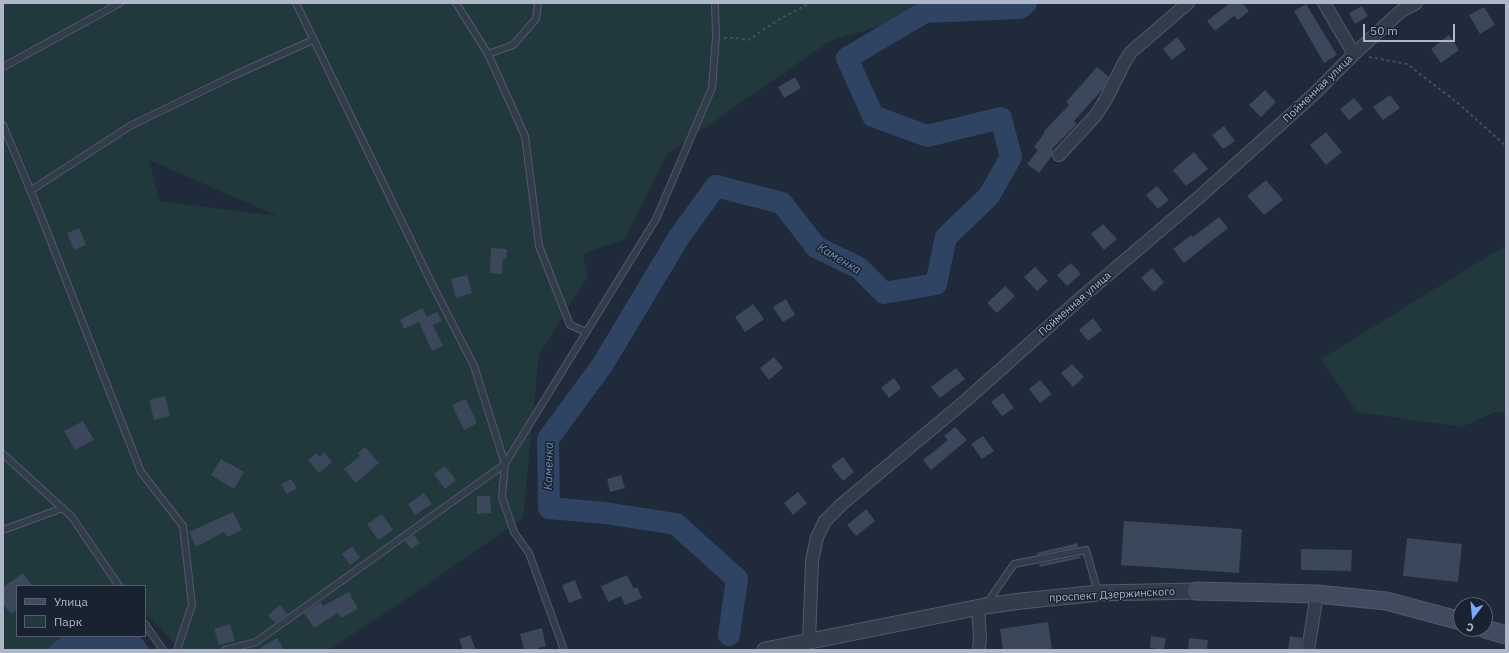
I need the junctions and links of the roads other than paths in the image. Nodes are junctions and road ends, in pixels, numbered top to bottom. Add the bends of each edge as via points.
1 (120, 3) edge
2 (296, 3) edge
3 (456, 3) edge
4 (538, 3) edge
5 (715, 3) edge
6 (1188, 3) edge
7 (1324, 3) edge
8 (1416, 3) edge
9 (313, 40) junction
10 (488, 54) junction
11 (1354, 54) junction
12 (3, 67) edge
13 (3, 125) edge
14 (1059, 155) dead end
15 (30, 191) junction
16 (586, 332) junction
17 (3, 454) edge
18 (505, 464) junction
19 (62, 508) junction
20 (3, 530) edge
21 (118, 585) edge
22 (1196, 591) joint
23 (1099, 594) junction
24 (1318, 594) junction
25 (981, 607) junction
26 (1453, 619) edge
27 (146, 625) edge
28 (1493, 631) edge
29 (1506, 635) edge
30 (809, 641) junction
31 (772, 649) edge
32 (163, 650) edge
33 (177, 650) edge
34 (225, 650) edge
35 (564, 650) edge
36 (979, 650) edge
37 (1308, 650) edge

1 - 12 lane
2 - 9 lane
3 - 10 lane
4 - 10 lane via 536,19 513,45
5 - 16 lane via 716,37 712,88 656,219
6 - 14 street via 1131,52 1096,115
7 - 11 street
8 - 11 street, Пойменная улица via 1401,11
9 - 15 lane via 130,126
9 - 18 lane via 474,366
10 - 16 lane via 525,136 539,246 570,325
11 - 30 street, Пойменная улица via 1313,95 1197,199 824,521 812,560
13 - 15 lane
15 - 33 lane via 141,472 183,526 192,605
16 - 18 lane
17 - 19 lane
18 - 34 lane via 256,642
18 - 35 lane via 502,497 514,532 529,554
19 - 20 lane
19 - 21 lane via 72,518
22 - 23 street, проспект Дзержинского
22 - 24 main road, проспект Дзержинского
23 - 25 street, проспект Дзержинского
23 - 25 lane via 1086,550 1014,564
24 - 26 main road, проспект Дзержинского via 1386,601
24 - 37 street
25 - 30 street, проспект Дзержинского
25 - 36 street
27 - 32 lane
28 - 29 main road
30 - 31 street, проспект Дзержинского

